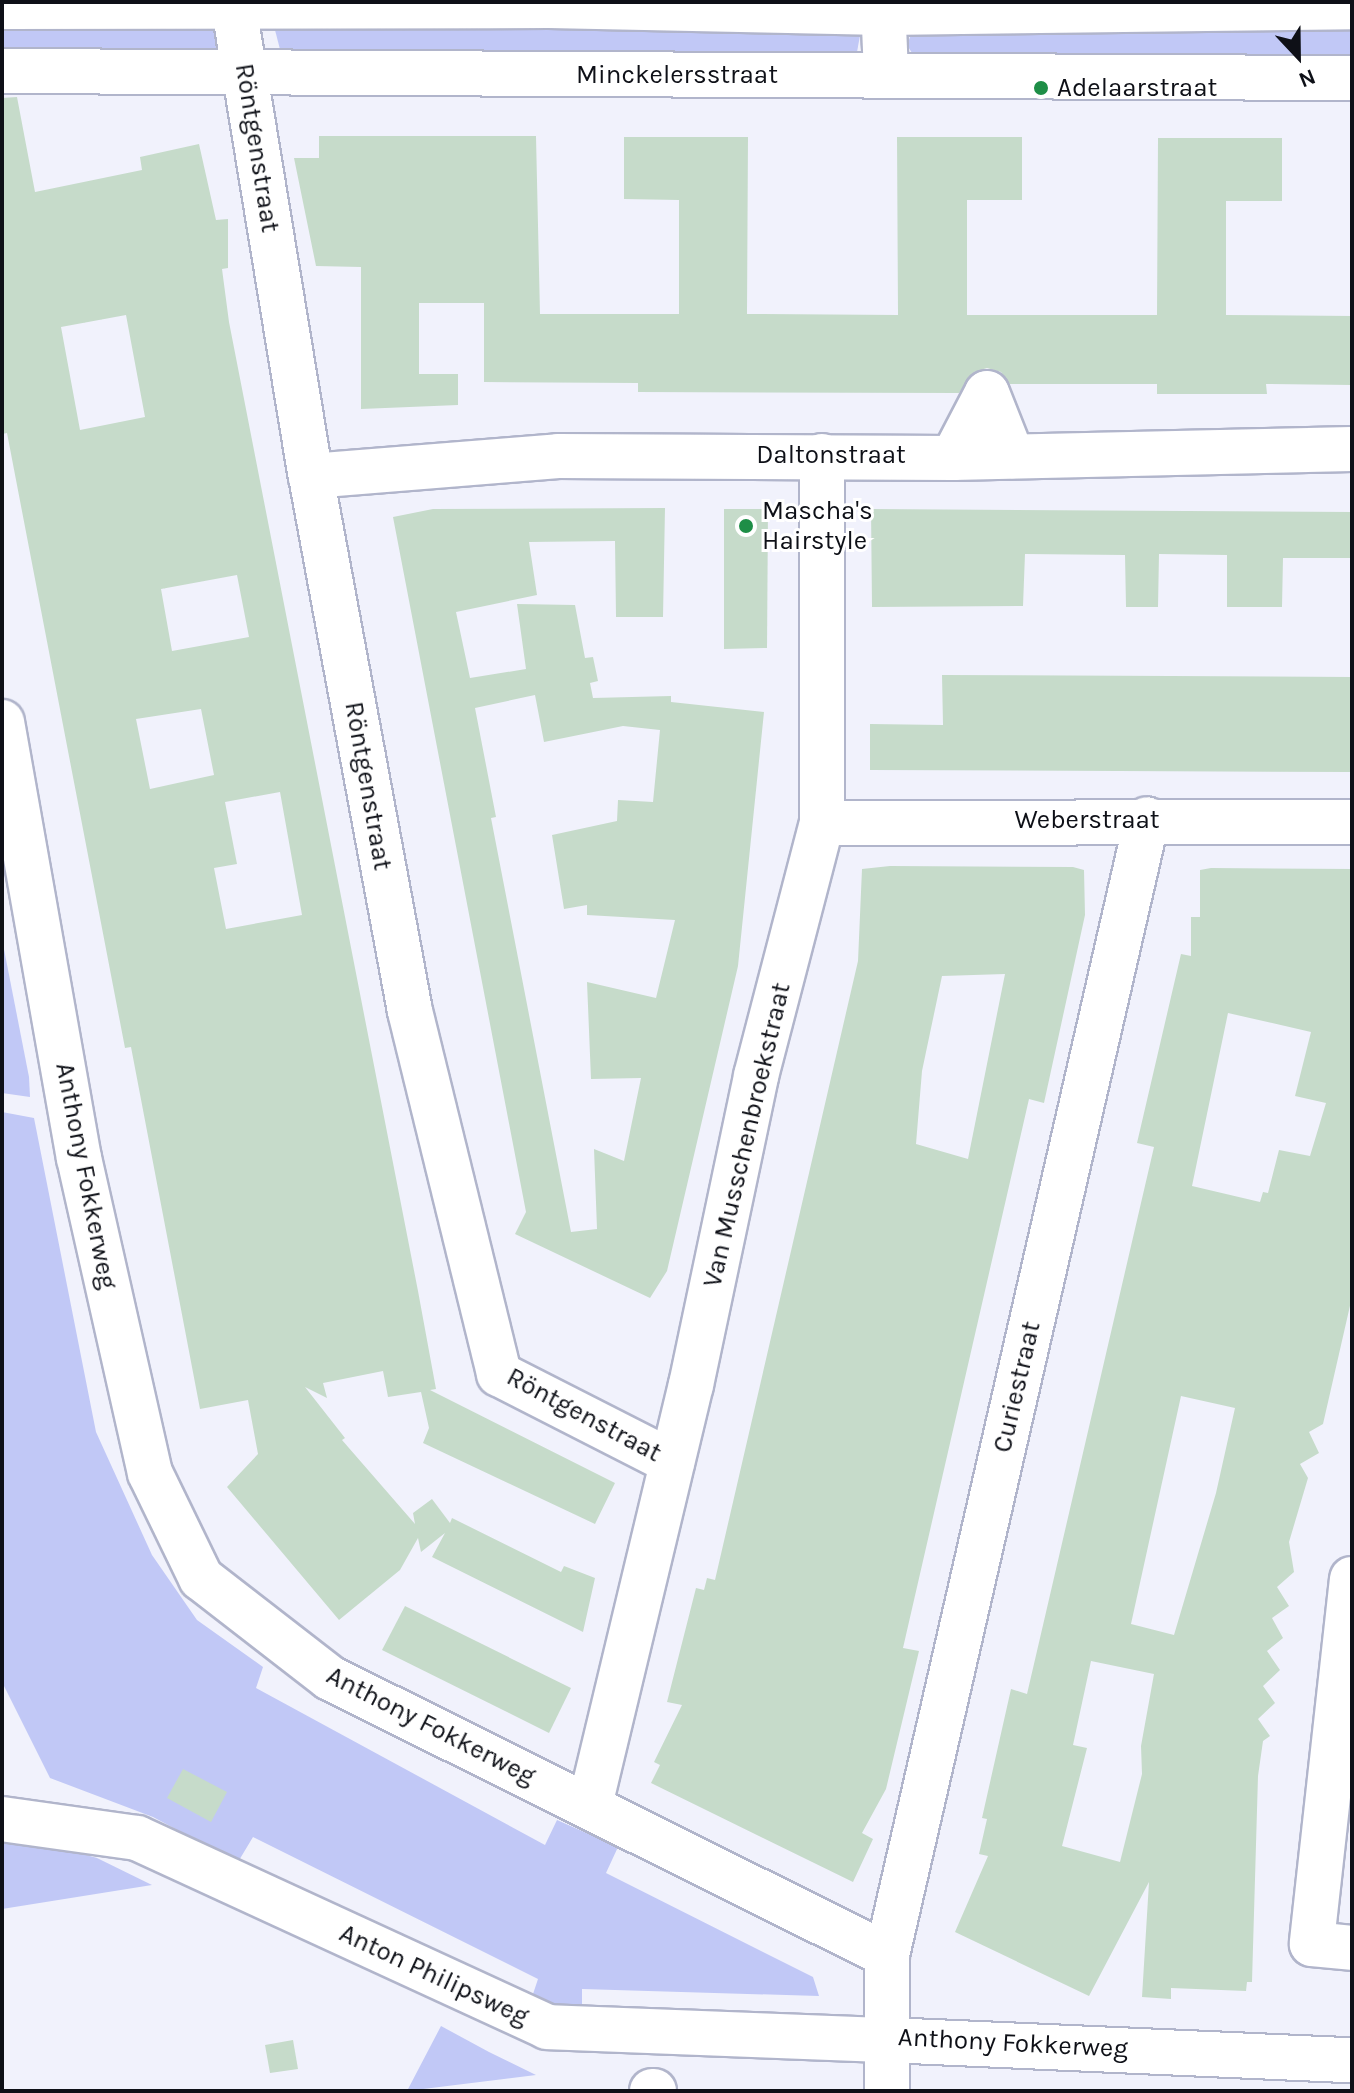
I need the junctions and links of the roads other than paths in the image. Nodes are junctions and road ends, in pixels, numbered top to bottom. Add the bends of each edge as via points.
1 (234, 4) edge
2 (549, 4) edge
3 (2, 7) edge
4 (884, 7) edge
5 (1352, 7) edge
6 (2, 71) edge
7 (244, 75) junction
8 (886, 75) junction
9 (1352, 78) edge
10 (1352, 449) edge
11 (822, 456) junction
12 (1012, 456) junction
13 (953, 458) junction
14 (311, 476) junction
15 (2, 722) edge
16 (1147, 819) junction
17 (1352, 822) edge
18 (822, 823) junction
19 (672, 1462) junction
20 (1352, 1579) edge
21 (590, 1805) junction
22 (2, 1819) edge
23 (1352, 1948) edge
24 (887, 1955) junction
25 (887, 2040) junction
26 (1352, 2060) edge
27 (887, 2091) edge

1 - 2 street
1 - 3 street
1 - 7 street, Röntgenstraat
2 - 4 street
4 - 5 street
4 - 8 street
6 - 7 street, Minckelersstraat
7 - 8 street, Minckelersstraat
7 - 14 street, Röntgenstraat
8 - 9 street, Minckelersstraat
10 - 12 street, Daltonstraat
11 - 13 street, Daltonstraat
11 - 14 street, Daltonstraat via 558,456
11 - 18 street, Van Musschenbroekstraat
12 - 13 street, Daltonstraat
12 - 13 street via 987,393
14 - 19 street, Röntgenstraat via 410,1011 499,1374
15 - 21 street, Anthony Fokkerweg via 79,1158 146,1458 201,1578 330,1678
16 - 17 street, Weberstraat
16 - 18 street, Weberstraat
16 - 24 street, Curiestraat
18 - 19 street, Van Musschenbroekstraat via 756,1076
19 - 21 street, Van Musschenbroekstraat
20 - 23 street via 1312,1944
21 - 24 street, Anthony Fokkerweg
22 - 25 street, Anton Philipsweg via 137,1838 547,2027
24 - 25 street, Anthony Fokkerweg
25 - 26 street, Anthony Fokkerweg
25 - 27 street

